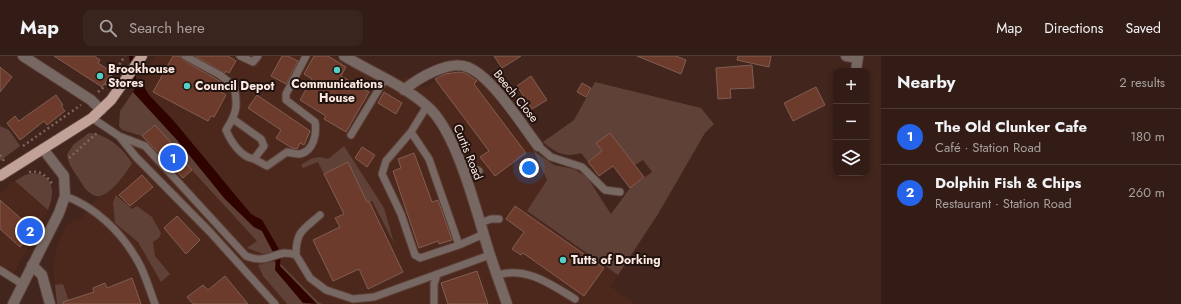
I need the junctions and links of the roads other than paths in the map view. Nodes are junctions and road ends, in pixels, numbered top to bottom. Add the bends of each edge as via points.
1 (23, 56) edge
2 (142, 56) edge
3 (185, 56) edge
4 (240, 56) edge
5 (258, 56) edge
6 (306, 56) edge
7 (344, 56) edge
8 (846, 56) edge
9 (858, 57) edge
10 (856, 68) edge
11 (385, 80) junction
12 (404, 90) junction
13 (427, 106) junction
14 (102, 110) junction
15 (92, 118) junction
16 (233, 119) junction
17 (411, 132) junction
18 (351, 135) dead end
19 (119, 136) junction
20 (538, 146) joint
21 (43, 149) junction
22 (254, 159) junction
23 (459, 161) junction
24 (480, 171) dead end
25 (0, 176) edge
26 (620, 192) dead end
27 (65, 196) junction
28 (320, 215) dead end
29 (499, 219) dead end
30 (480, 223) junction
31 (484, 234) junction
32 (459, 245) junction
33 (296, 255) junction
34 (490, 255) junction
35 (32, 265) junction
36 (0, 270) edge
37 (437, 275) junction
38 (498, 275) junction
39 (22, 284) junction
40 (575, 299) dead end
41 (13, 304) edge
42 (50, 304) edge
43 (155, 304) edge
44 (275, 304) edge
45 (434, 304) edge
46 (507, 304) edge

1 - 14 street via 91,100
2 - 14 main road
3 - 16 lane via 220,75 234,86 238,102
4 - 5 lane via 253,62
6 - 22 lane via 286,94 286,100 315,122 317,132 310,148 301,154 287,152 267,166
7 - 11 street, Curtis Road
8 - 9 street
9 - 10 street
11 - 12 street, Curtis Road
11 - 18 lane
12 - 13 street, Curtis Road
12 - 20 street, Beech Close via 416,79 451,66 466,66 480,74 493,87
13 - 17 lane
13 - 23 street, Curtis Road via 440,119
14 - 15 main road
15 - 19 lane
15 - 21 main road
16 - 22 lane via 226,130 230,139 248,158
16 - 22 lane via 261,139 264,146
17 - 32 lane via 428,159
17 - 32 lane via 386,161 382,174 401,214 415,255 420,258
19 - 33 lane via 145,146 246,256 254,260 273,258 284,253
19 - 44 lane
20 - 26 lane via 551,157 582,167 605,190
21 - 25 main road
21 - 27 street via 64,176
23 - 24 lane
23 - 30 street, Curtis Road
27 - 35 street
27 - 43 lane via 92,209 121,239 136,258
28 - 33 lane via 296,240
29 - 30 lane
30 - 31 street, Curtis Road
31 - 32 lane
31 - 34 street, Curtis Road
33 - 37 lane via 310,278 326,290 353,299 374,297
34 - 37 lane
34 - 38 street, Curtis Road
35 - 39 street
35 - 42 street via 42,275
36 - 39 lane
37 - 45 lane via 434,284
38 - 40 lane via 509,272 526,274 543,280
38 - 46 street, Curtis Road
39 - 41 street

